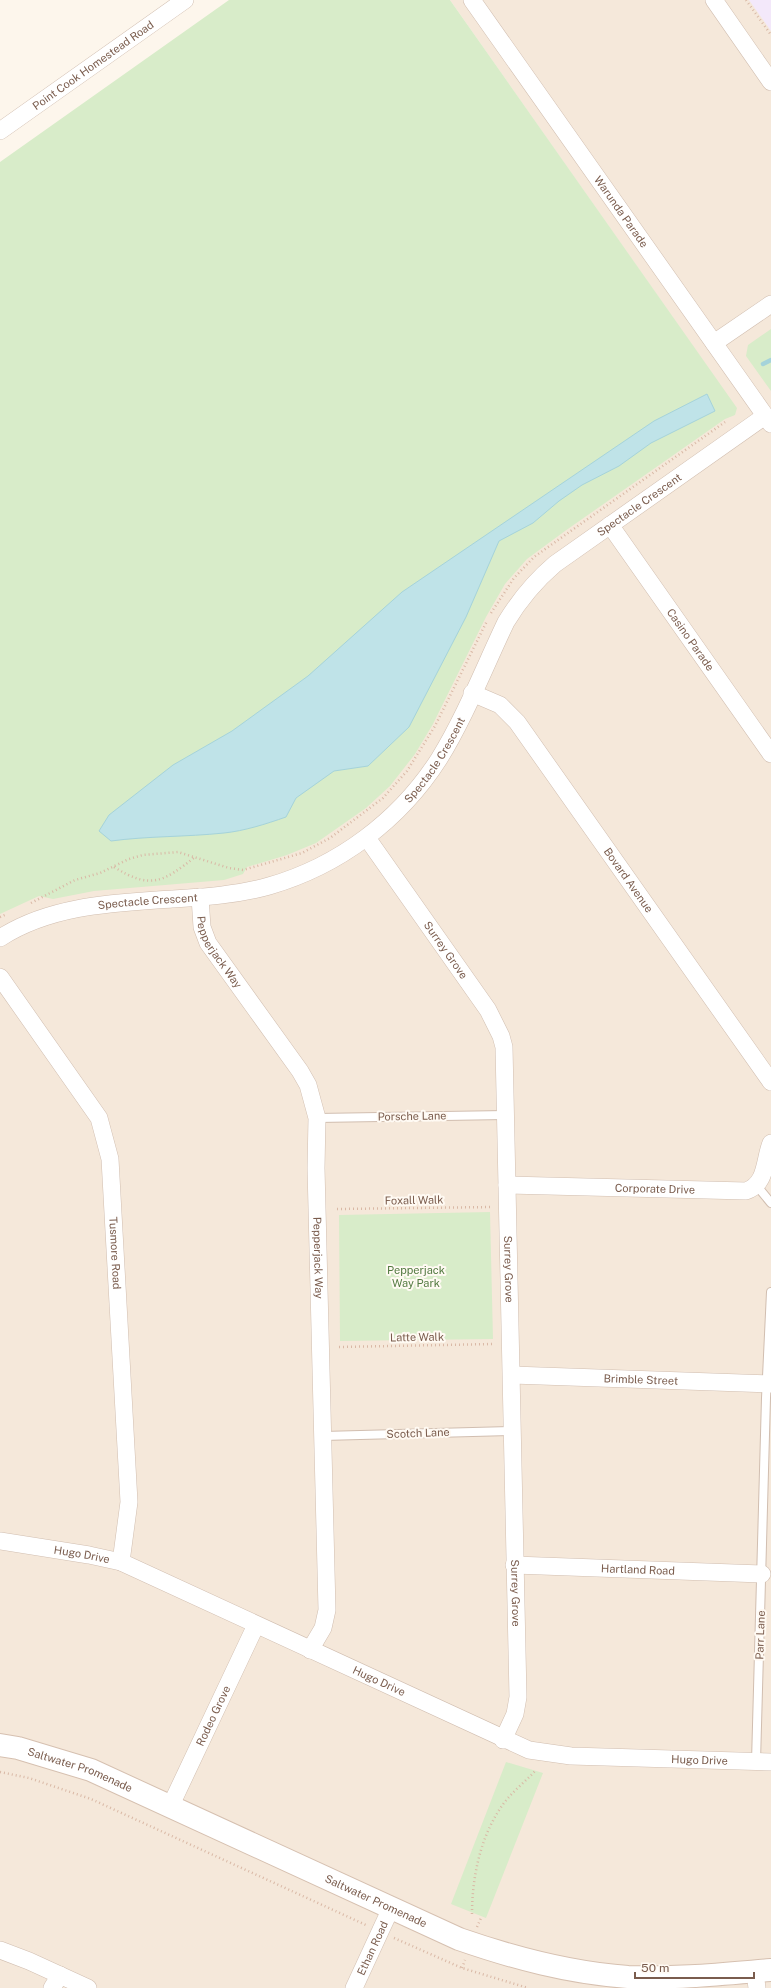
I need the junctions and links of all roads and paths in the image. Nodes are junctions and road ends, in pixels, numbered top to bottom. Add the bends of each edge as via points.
1 (185, 0) edge
2 (472, 0) edge
3 (714, 0) edge
4 (746, 0) edge
5 (771, 35) edge
6 (771, 82) edge
7 (0, 131) edge
8 (771, 304) edge
9 (714, 343) junction
10 (768, 420) edge
11 (728, 421) dead end
12 (610, 525) junction
13 (472, 693) junction
14 (771, 754) edge
15 (367, 838) junction
16 (195, 857) junction
17 (114, 867) junction
18 (200, 897) junction
19 (28, 904) dead end
20 (10, 912) dead end
21 (0, 917) edge
22 (0, 938) edge
23 (0, 976) edge
24 (771, 1082) edge
25 (506, 1115) junction
26 (317, 1118) junction
27 (771, 1143) edge
28 (507, 1185) junction
29 (756, 1186) junction
30 (771, 1203) edge
31 (492, 1207) dead end
32 (337, 1209) dead end
33 (771, 1292) edge
34 (494, 1344) dead end
35 (339, 1347) dead end
36 (512, 1375) junction
37 (769, 1384) edge
38 (513, 1431) junction
39 (323, 1436) junction
40 (0, 1541) edge
41 (122, 1562) junction
42 (514, 1565) junction
43 (762, 1574) junction
44 (256, 1625) junction
45 (310, 1650) junction
46 (503, 1740) junction
47 (0, 1745) edge
48 (763, 1762) edge
49 (536, 1770) dead end
50 (0, 1772) edge
51 (170, 1807) junction
52 (391, 1908) junction
53 (472, 1914) dead end
54 (380, 1931) junction
55 (0, 1950) edge
56 (761, 1977) edge
57 (56, 1981) edge
58 (88, 1988) edge
59 (354, 1988) edge
60 (528, 1988) edge

1 - 7 street, Point Cook Homestead Road
2 - 9 street, Warunda Parade
3 - 6 street
4 - 5 path
8 - 9 street
9 - 10 street, Warunda Parade
10 - 12 street, Spectacle Crescent
11 - 16 path via 545,548 523,567 494,606 422,748 393,787 371,807 314,847 251,869 229,868
12 - 13 street, Spectacle Crescent via 555,564 525,593 506,622
12 - 14 street, Casino Parade
13 - 15 street, Spectacle Crescent via 430,773 405,803
13 - 24 street, Bovard Avenue via 500,705 517,722
15 - 18 street, Spectacle Crescent via 333,860 280,882 248,891
15 - 25 street, Surrey Grove via 496,1024 504,1052
16 - 17 path via 178,852 152,854 129,859
16 - 17 path via 169,875 147,881 132,878
17 - 19 path via 75,880
18 - 22 street, Spectacle Crescent via 72,909 33,922
18 - 26 street, Pepperjack Way via 202,927 208,942 300,1071 313,1098
20 - 21 path
23 - 41 street, Tusmore Road via 99,1118 110,1159 129,1502
25 - 26 lane, Porsche Lane
25 - 28 street, Surrey Grove
26 - 39 street, Pepperjack Way
27 - 29 street via 762,1178
28 - 29 street, Corporate Drive via 733,1192 746,1191
28 - 36 street, Surrey Grove
29 - 30 lane
31 - 32 path, Foxall Walk
33 - 37 lane, Parr Lane
34 - 35 path, Latte Walk
36 - 37 street, Brimble Street
36 - 38 street, Surrey Grove
37 - 43 lane, Parr Lane
38 - 39 lane, Scotch Lane
38 - 42 street, Surrey Grove
39 - 45 street, Pepperjack Way via 327,1610 323,1628
40 - 41 street, Hugo Drive
41 - 44 street, Hugo Drive
42 - 43 street, Hartland Road
42 - 46 street, Surrey Grove via 518,1697 515,1714
43 - 48 lane, Parr Lane
44 - 45 street, Hugo Drive
44 - 51 street, Rodeo Grove
45 - 46 street, Hugo Drive
46 - 48 street, Hugo Drive via 552,1755
47 - 51 street, Saltwater Promenade via 91,1770
49 - 53 path via 505,1801 488,1829 476,1873
50 - 54 path via 29,1778 91,1799
51 - 52 street, Saltwater Promenade
52 - 54 street, Ethan Road
52 - 56 street, Saltwater Promenade via 459,1940 542,1965 627,1977
54 - 59 street, Ethan Road
54 - 60 path via 462,1968
55 - 57 street
57 - 58 street

